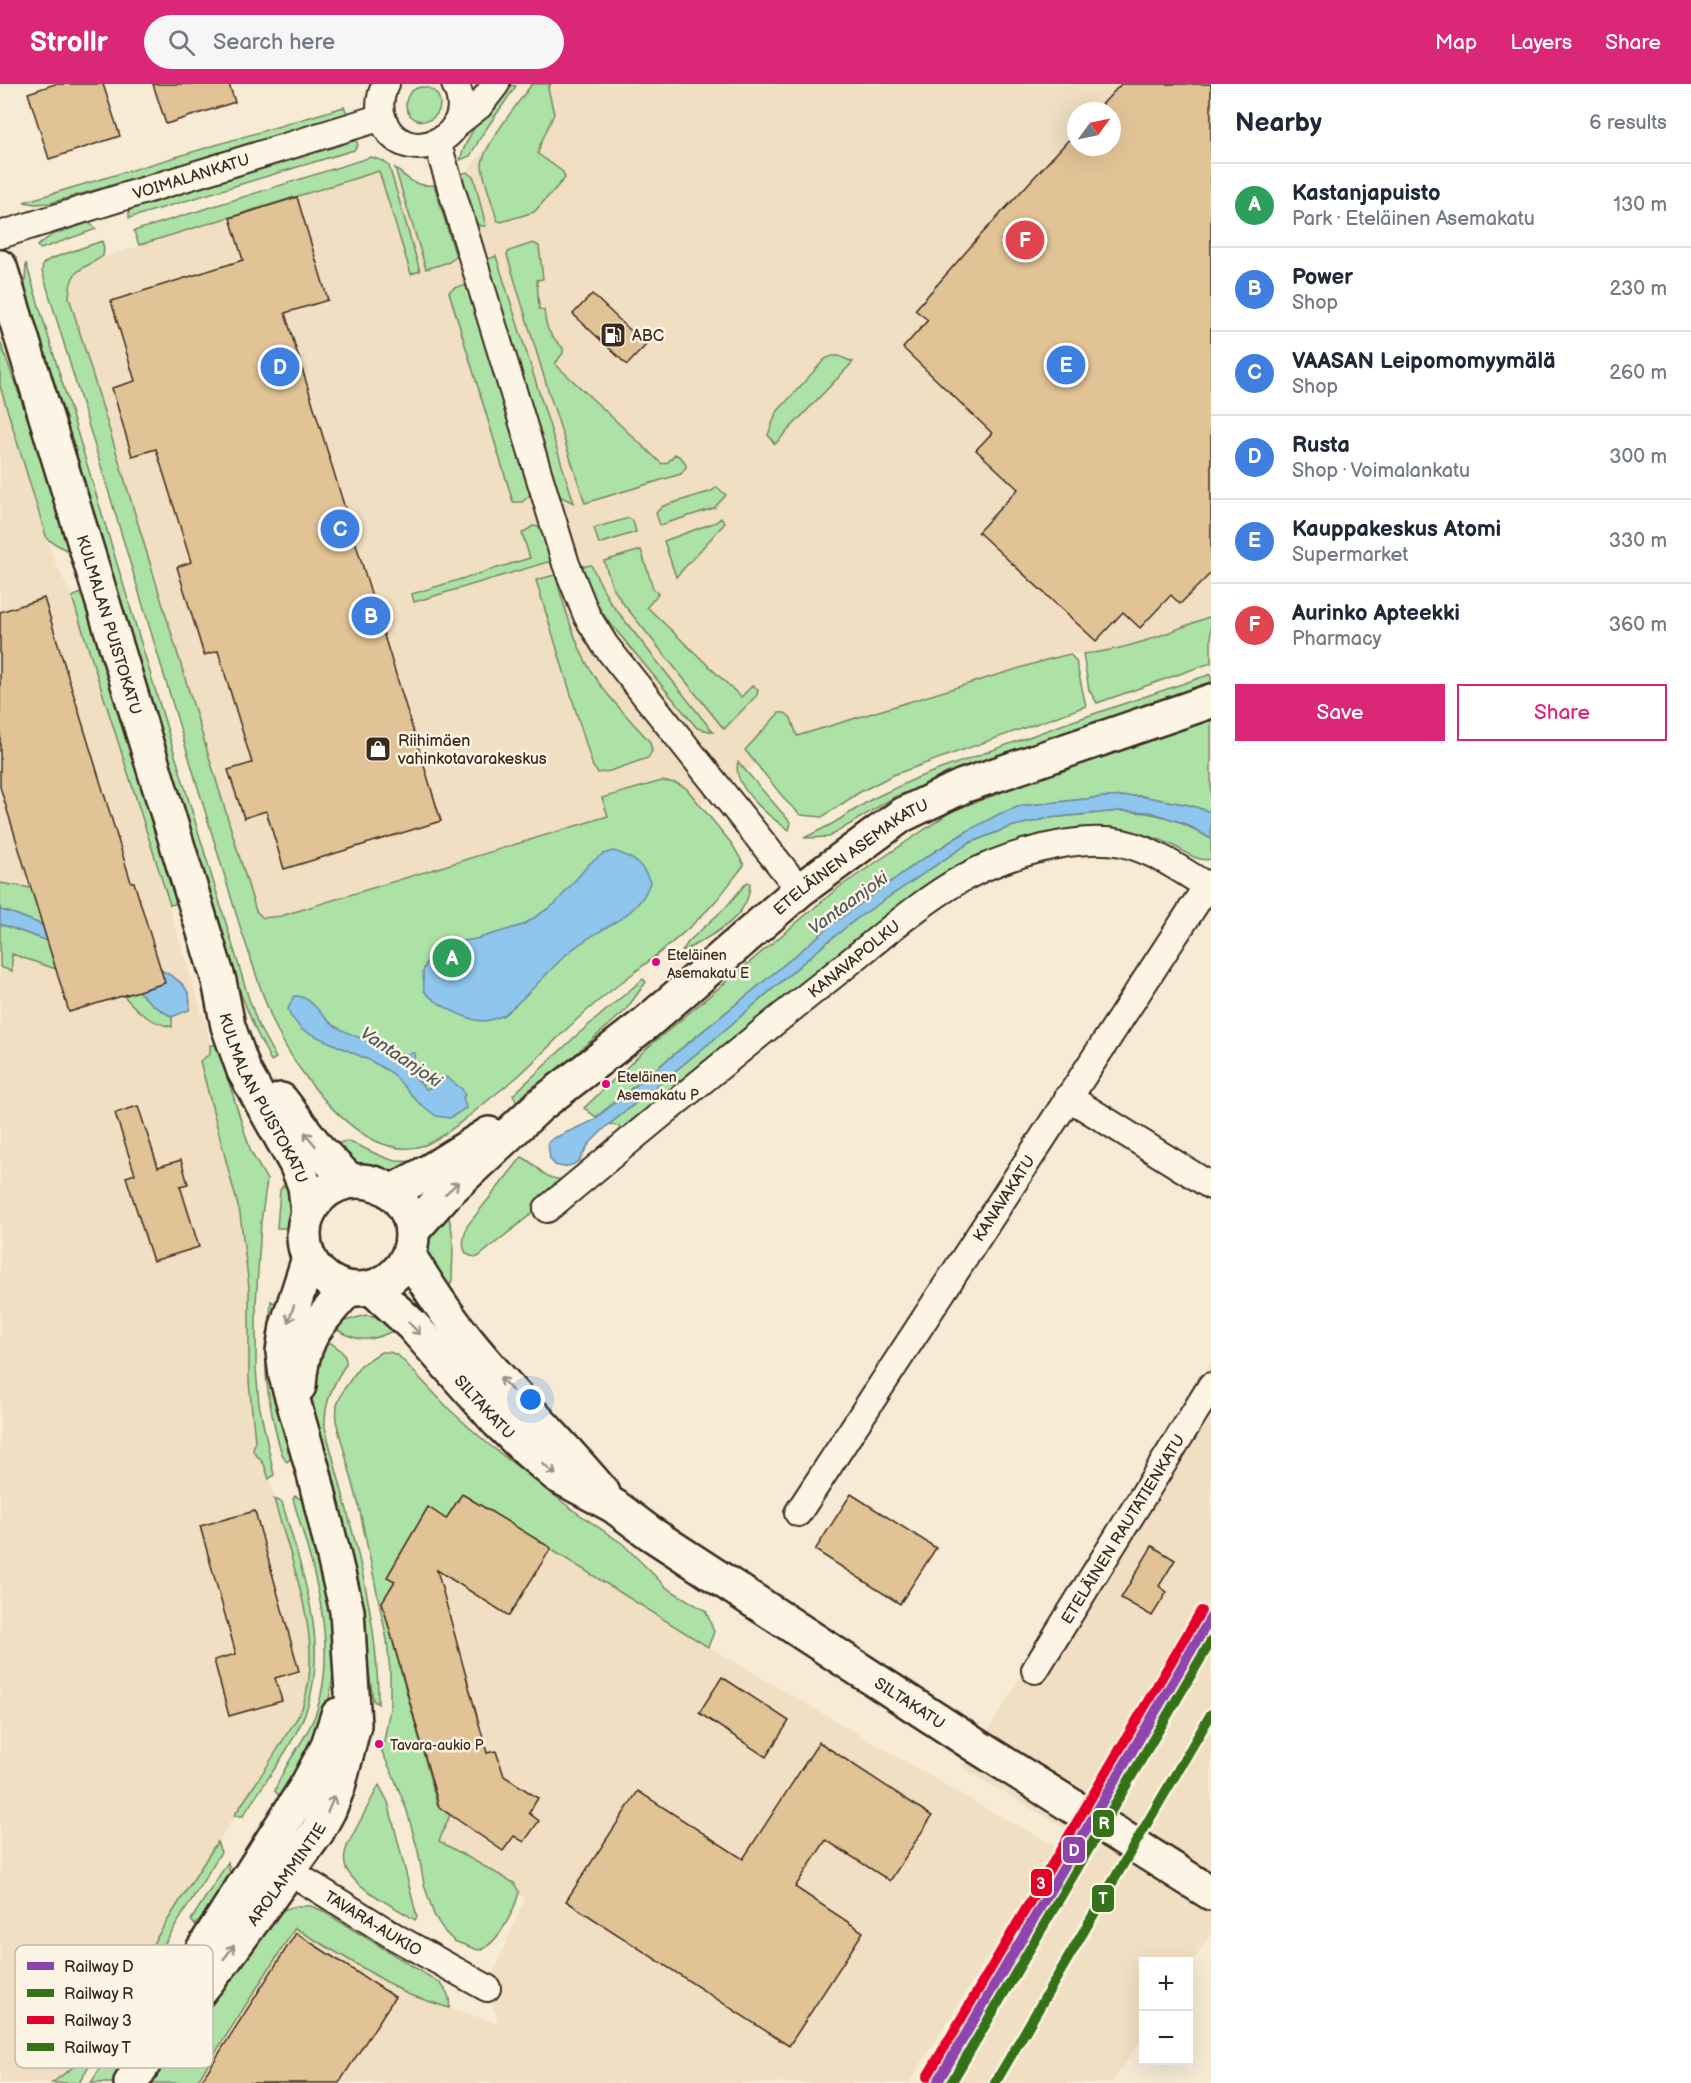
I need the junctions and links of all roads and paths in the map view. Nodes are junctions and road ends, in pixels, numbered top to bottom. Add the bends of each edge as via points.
1 (386, 84) edge
2 (455, 84) edge
3 (496, 84) edge
4 (382, 117) junction
5 (456, 124) junction
6 (437, 142) junction
7 (0, 235) edge
8 (0, 267) edge
9 (1211, 700) edge
10 (1209, 884) edge
11 (800, 890) junction
12 (219, 981) junction
13 (1068, 1097) junction
14 (540, 1105) junction
15 (350, 1181) junction
16 (1211, 1186) edge
17 (392, 1192) junction
18 (547, 1209) dead end
19 (308, 1213) junction
20 (410, 1244) junction
21 (309, 1258) junction
22 (360, 1288) junction
23 (1211, 1386) edge
24 (298, 1415) junction
25 (614, 1506) junction
26 (798, 1513) dead end
27 (1035, 1670) dead end
28 (276, 1863) junction
29 (1211, 1893) edge
30 (213, 1974) edge
31 (487, 1988) dead end
32 (141, 2068) edge
33 (131, 2083) edge

1 - 4 street via 380,102
2 - 5 street via 461,101
3 - 5 street via 479,106
4 - 6 street via 389,131 402,141 417,146
4 - 7 street, VOIMALANKATU
5 - 6 street
6 - 11 street via 566,564 587,616 635,685
8 - 12 street, KULMALAN PUISTOKATU
9 - 11 street, ETELÄINEN ASEMAKATU via 932,799 880,830
10 - 13 street, KANAVAKATU
10 - 18 street, KANAVAPOLKU via 1122,843 1037,848 996,862 925,904 739,1049
11 - 14 street, ETELÄINEN ASEMAKATU via 645,1024
15 -> 12 street, KULMALAN PUISTOKATU via 318,1149 276,1093
12 - 19 street, KULMALAN PUISTOKATU via 228,1026 244,1071 296,1164 305,1186
13 - 16 street
13 - 26 street, KANAVAKATU
14 - 17 street, ETELÄINEN ASEMAKATU
20 -> 14 street, ETELÄINEN ASEMAKATU via 445,1194
15 - 17 street via 364,1181
15 - 19 street via 325,1192
17 - 20 street via 409,1216
19 - 21 street via 304,1243
20 - 22 street via 400,1270 388,1281
25 -> 20 street, SILTAKATU via 467,1340 439,1303
21 - 22 street via 332,1283
21 -> 24 street, AROLAMMINTIE via 284,1339 286,1376
22 - 24 street, AROLAMMINTIE via 318,1323 309,1339 300,1368
22 -> 25 street, SILTAKATU via 412,1326 527,1450 558,1476
23 - 27 street, ETELÄINEN RAUTATIENKATU
24 - 28 street, AROLAMMINTIE via 347,1611 351,1673 327,1748
25 - 29 street, SILTAKATU via 978,1747
28 - 30 street, AROLAMMINTIE
28 - 31 street, TAVARA-AUKIO
32 - 33 street, AROLAMMINTIE

